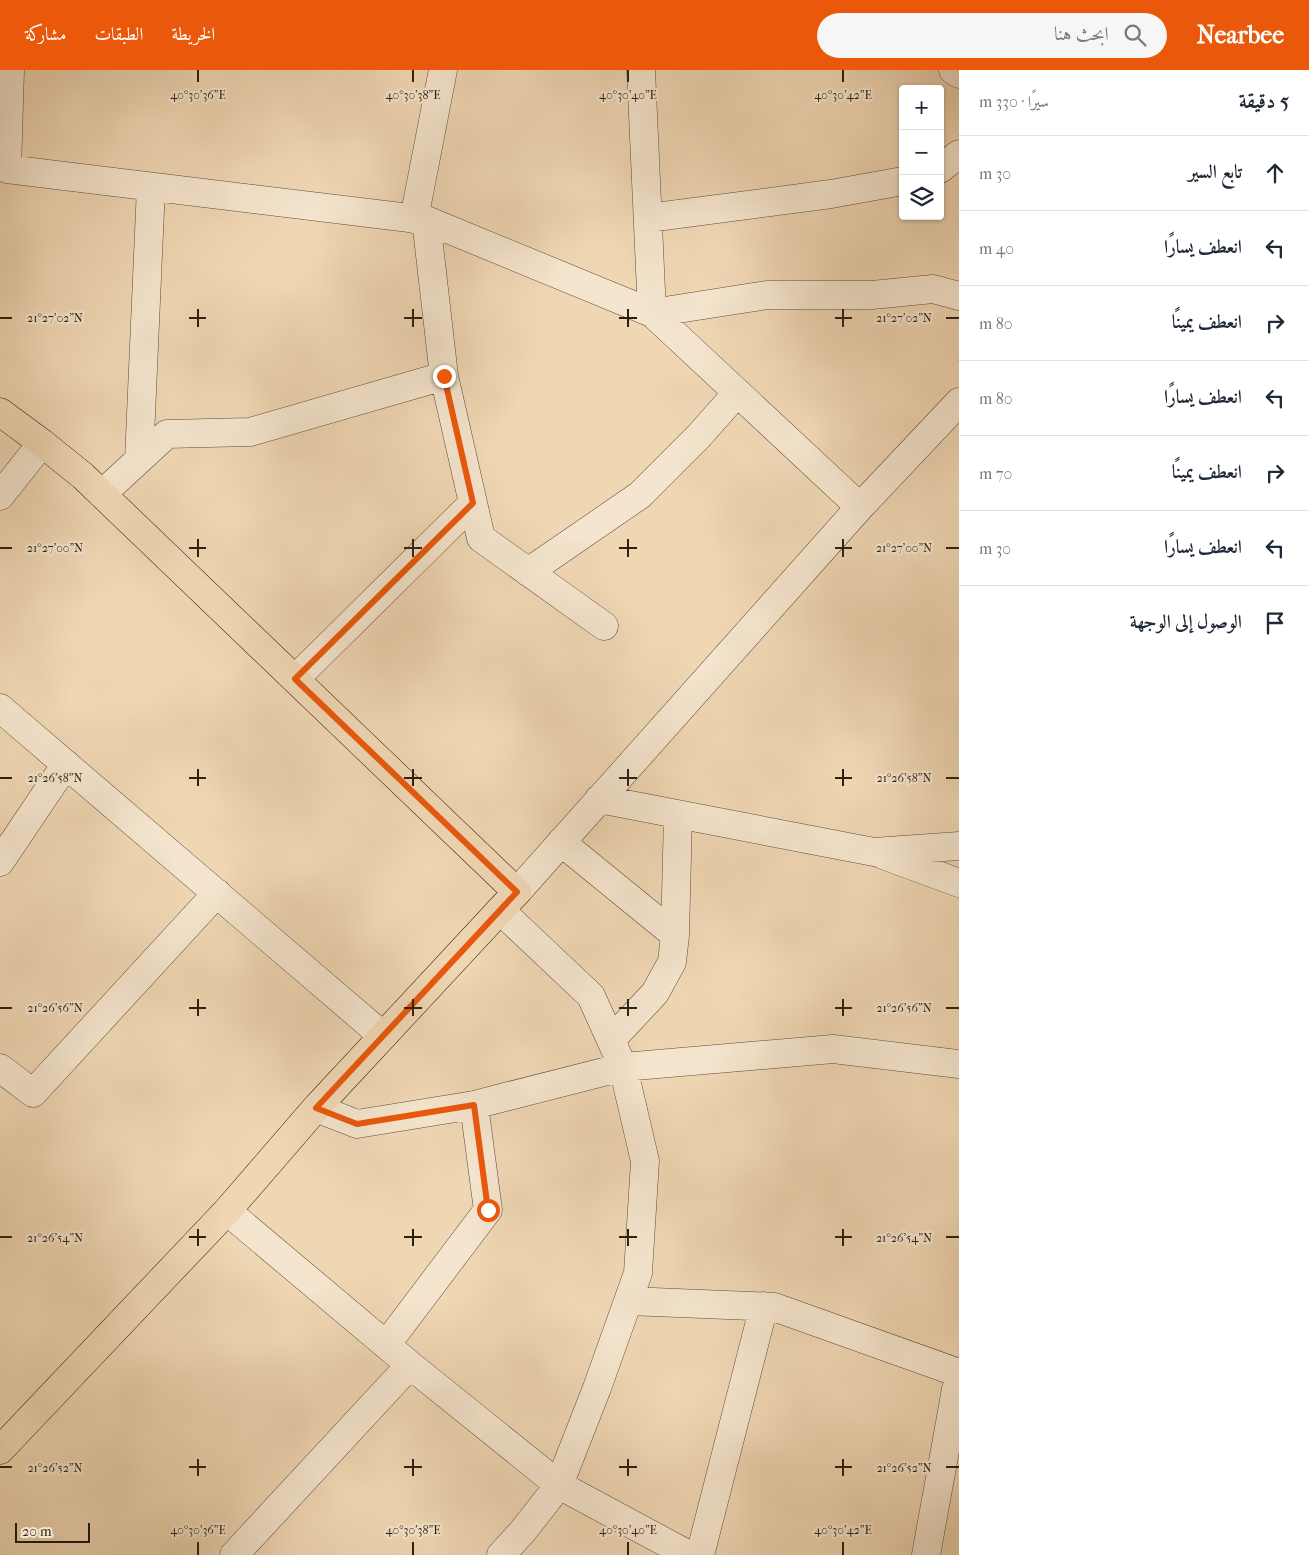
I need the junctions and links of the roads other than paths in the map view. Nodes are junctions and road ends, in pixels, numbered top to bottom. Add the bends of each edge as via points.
1 (10, 70) edge
2 (443, 70) edge
3 (641, 70) edge
4 (953, 70) edge
5 (959, 74) edge
6 (959, 154) edge
7 (944, 166) edge
8 (899, 182) edge
9 (151, 186) junction
10 (648, 218) junction
11 (420, 220) junction
12 (959, 296) edge
13 (652, 313) junction
14 (444, 376) junction
15 (737, 393) junction
16 (959, 402) edge
17 (0, 412) edge
18 (42, 443) junction
19 (139, 460) junction
20 (102, 494) junction
21 (0, 496) edge
22 (473, 503) junction
23 (860, 507) junction
24 (528, 572) junction
25 (604, 626) dead end
26 (295, 679) junction
27 (0, 708) edge
28 (66, 764) junction
29 (599, 799) junction
30 (678, 815) junction
31 (561, 842) junction
32 (959, 846) edge
33 (874, 852) junction
34 (0, 862) edge
35 (959, 883) edge
36 (217, 893) junction
37 (508, 901) junction
38 (675, 935) junction
39 (383, 1036) junction
40 (611, 1040) junction
41 (959, 1064) edge
42 (623, 1067) junction
43 (0, 1068) edge
44 (474, 1105) junction
45 (316, 1108) junction
46 (228, 1212) junction
47 (628, 1301) junction
48 (764, 1306) junction
49 (386, 1345) junction
50 (410, 1364) junction
51 (959, 1373) edge
52 (954, 1435) edge
53 (0, 1450) edge
54 (559, 1485) junction
55 (234, 1555) edge
56 (501, 1555) edge
57 (689, 1555) edge
58 (700, 1555) edge
59 (926, 1555) edge

1 - 9 street via 7,169
2 - 11 street
3 - 10 street
4 - 5 street
6 - 7 street
8 - 10 street
9 - 11 street
9 - 19 street
10 - 13 street
11 - 13 street
11 - 14 street
12 - 13 street via 933,289 872,295 767,295
13 - 15 street
14 - 19 street via 250,432 168,434
14 - 22 street
15 - 23 street
15 - 24 street via 640,495
16 - 23 street
17 - 18 main road
18 - 20 main road
18 - 21 street
19 - 20 street
20 - 26 main road
22 - 24 street via 481,538
22 - 26 street
23 - 29 street
24 - 25 street
26 - 37 main road
27 - 28 street
28 - 34 street
28 - 36 street
29 - 30 street
29 - 31 street
30 - 33 street
30 - 38 street
31 - 37 street
31 - 38 street
32 - 33 street
33 - 35 street
36 - 39 street
36 - 43 street via 33,1093
37 - 39 main road
37 - 40 street via 591,996
38 - 40 street via 672,962 655,993
39 - 45 main road
40 - 42 street
41 - 42 street via 833,1049
42 - 44 street
42 - 47 street via 645,1161 638,1273
44 - 45 street via 357,1124
44 - 49 street via 488,1210
45 - 46 main road
46 - 49 street
46 - 53 main road
47 - 48 street
47 - 54 street
48 - 51 street
48 - 58 street
49 - 50 street
50 - 54 street
50 - 55 street
51 - 52 street
52 - 59 street
54 - 56 street
54 - 57 street

